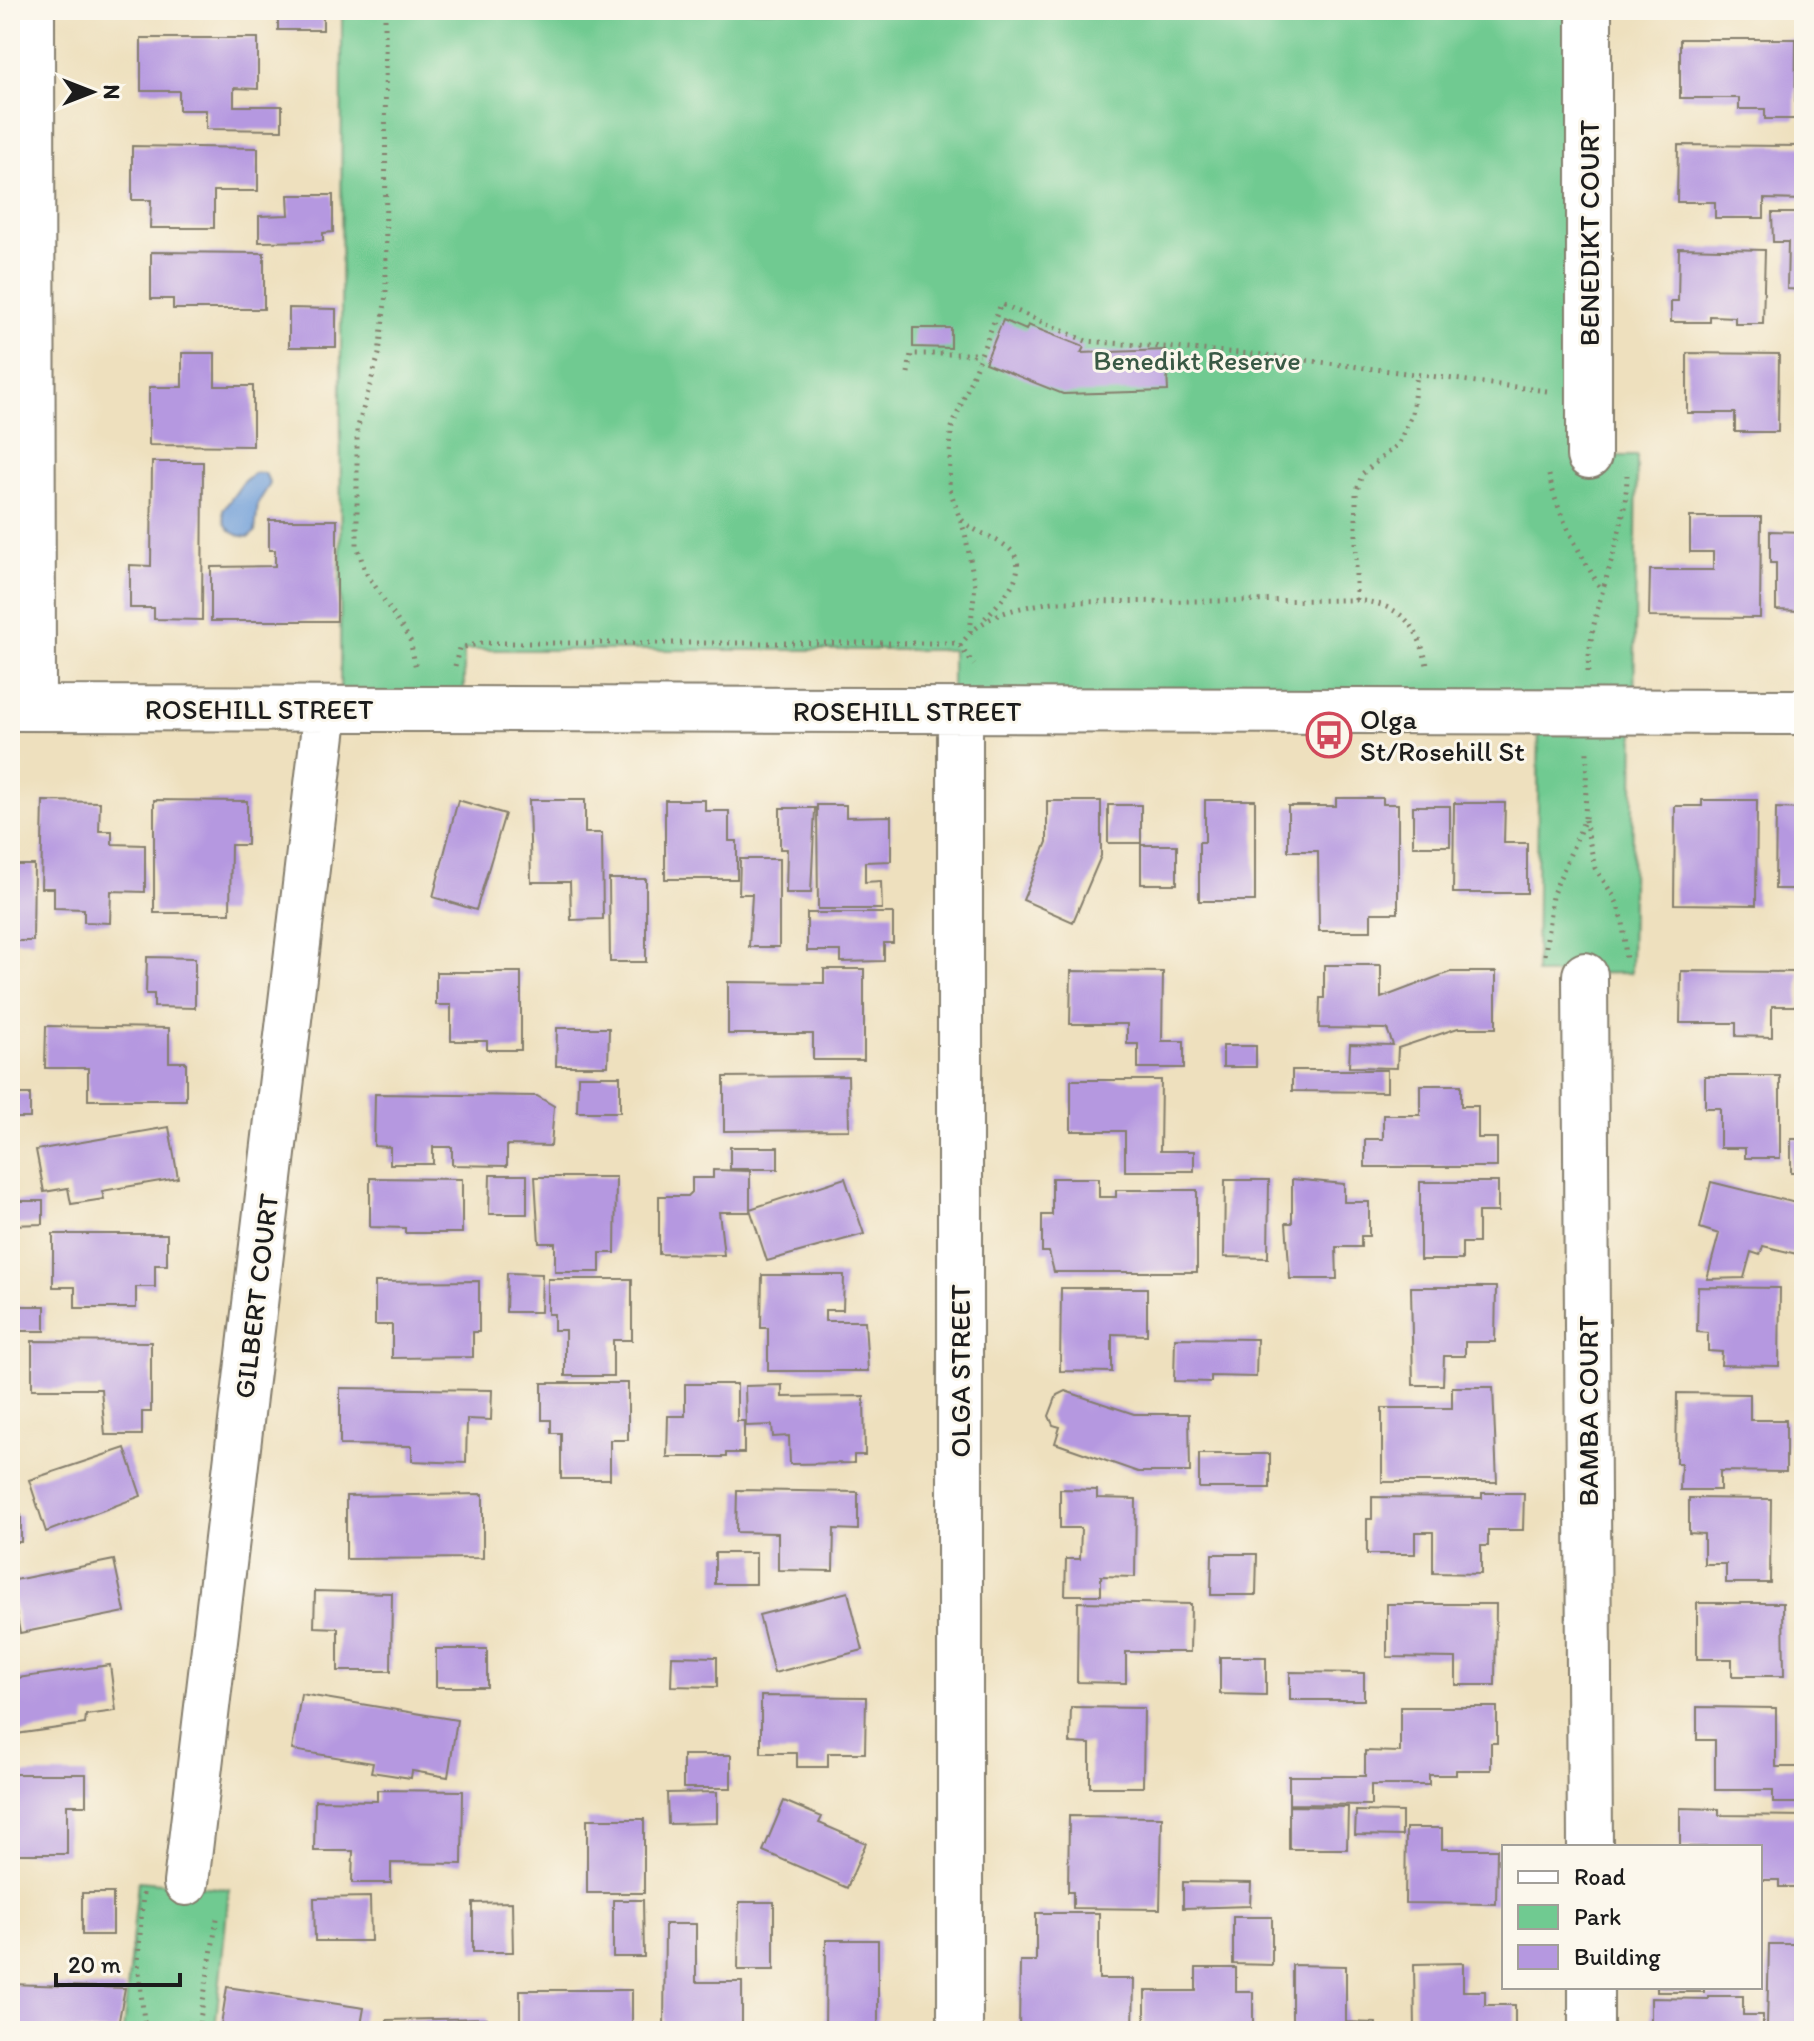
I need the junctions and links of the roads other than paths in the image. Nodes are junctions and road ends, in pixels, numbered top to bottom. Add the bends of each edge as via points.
1 (32, 10) edge
2 (1589, 10) edge
3 (1589, 456) dead end
4 (22, 708) edge
5 (326, 709) junction
6 (960, 712) junction
7 (1804, 712) edge
8 (1585, 975) dead end
9 (1590, 1845) edge
10 (186, 1883) dead end
11 (1591, 1989) edge
12 (960, 2031) edge
13 (1591, 2031) edge

1 - 4 street
2 - 3 street, BENEDIKT COURT
4 - 5 street, ROSEHILL STREET
5 - 6 street, ROSEHILL STREET
5 - 10 street, GILBERT COURT
6 - 7 street, ROSEHILL STREET
6 - 12 street, OLGA STREET
8 - 9 street, BAMBA COURT
11 - 13 street

